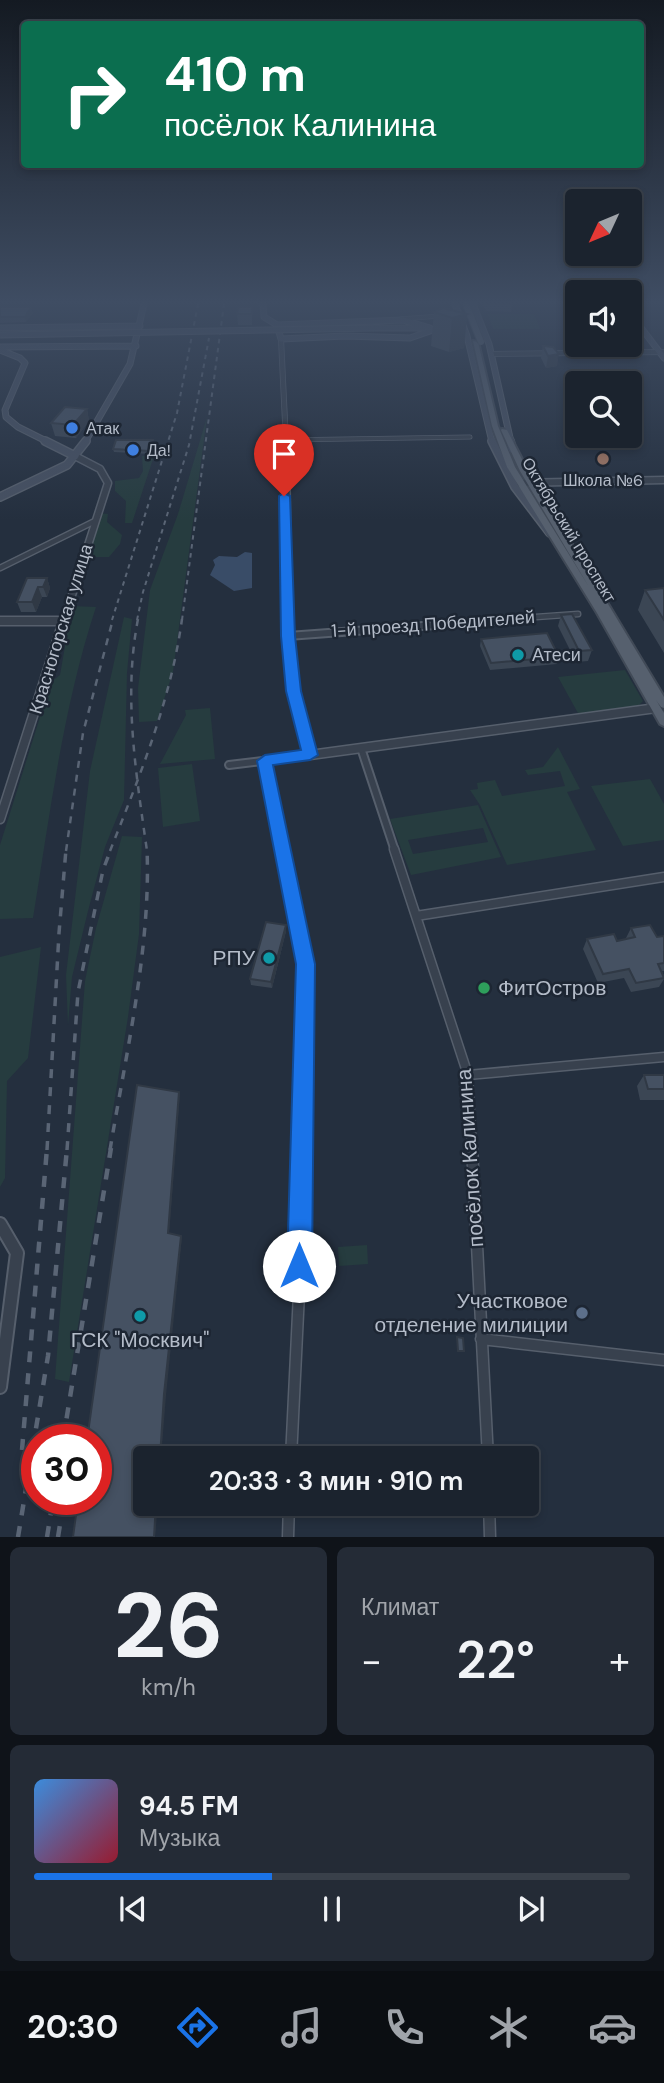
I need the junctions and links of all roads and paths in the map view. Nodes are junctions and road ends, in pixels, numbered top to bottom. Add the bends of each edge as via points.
1 (20, 376) edge
2 (124, 376) edge
3 (284, 376) edge
4 (474, 376) edge
5 (485, 376) edge
6 (488, 376) edge
7 (497, 376) edge
8 (470, 437) dead end
9 (285, 440) junction
10 (512, 450) junction
11 (75, 456) junction
12 (509, 480) junction
13 (664, 480) edge
14 (522, 484) junction
15 (533, 485) junction
16 (0, 497) edge
17 (95, 521) junction
18 (562, 547) junction
19 (0, 568) edge
20 (578, 614) dead end
21 (0, 621) edge
22 (62, 621) junction
23 (288, 636) junction
24 (661, 707) edge
25 (664, 722) edge
26 (360, 748) junction
27 (310, 755) junction
28 (265, 761) junction
29 (229, 765) dead end
30 (0, 819) edge
31 (664, 877) edge
32 (416, 916) junction
33 (664, 1057) edge
34 (468, 1075) junction
35 (0, 1224) edge
36 (481, 1339) junction
37 (664, 1360) edge
38 (0, 1387) edge
39 (292, 1446) edge
40 (487, 1446) edge
41 (289, 1516) edge
42 (489, 1516) edge
43 (288, 1537) edge
44 (490, 1537) edge

1 - 11 main road via 6,417
2 - 11 main road via 107,411
3 - 9 street
4 - 12 main road via 491,438
5 - 14 main road, Октябрьский проспект via 499,438
6 - 10 main road, Октябрьский проспект
7 - 10 main road
8 - 9 street
9 - 23 street
10 - 15 main road, Октябрьский проспект
11 - 16 main road via 61,468
11 - 17 street, Красногорская улица via 106,474 108,483
12 - 14 street
12 - 18 main road
13 - 15 street
14 - 15 street
14 - 18 main road, Октябрьский проспект
15 - 24 main road, Октябрьский проспект
17 - 19 street
17 - 22 street, Красногорская улица
18 - 24 main road, Октябрьский проспект
20 - 23 street, 1-й проезд Победителей
21 - 22 street
22 - 30 street, Красногорская улица
23 - 27 street via 293,691
24 - 25 main road, Октябрьский проспект
24 - 26 street
26 - 27 street
26 - 32 street, посёлок Калинина
27 - 28 street
28 - 29 street
28 - 39 street via 305,964
31 - 32 street
32 - 34 street, посёлок Калинина
33 - 34 street
34 - 36 street, посёлок Калинина
35 - 38 street via 17,1253
36 - 37 street
36 - 40 street, посёлок Калинина
41 - 43 street
42 - 44 street

